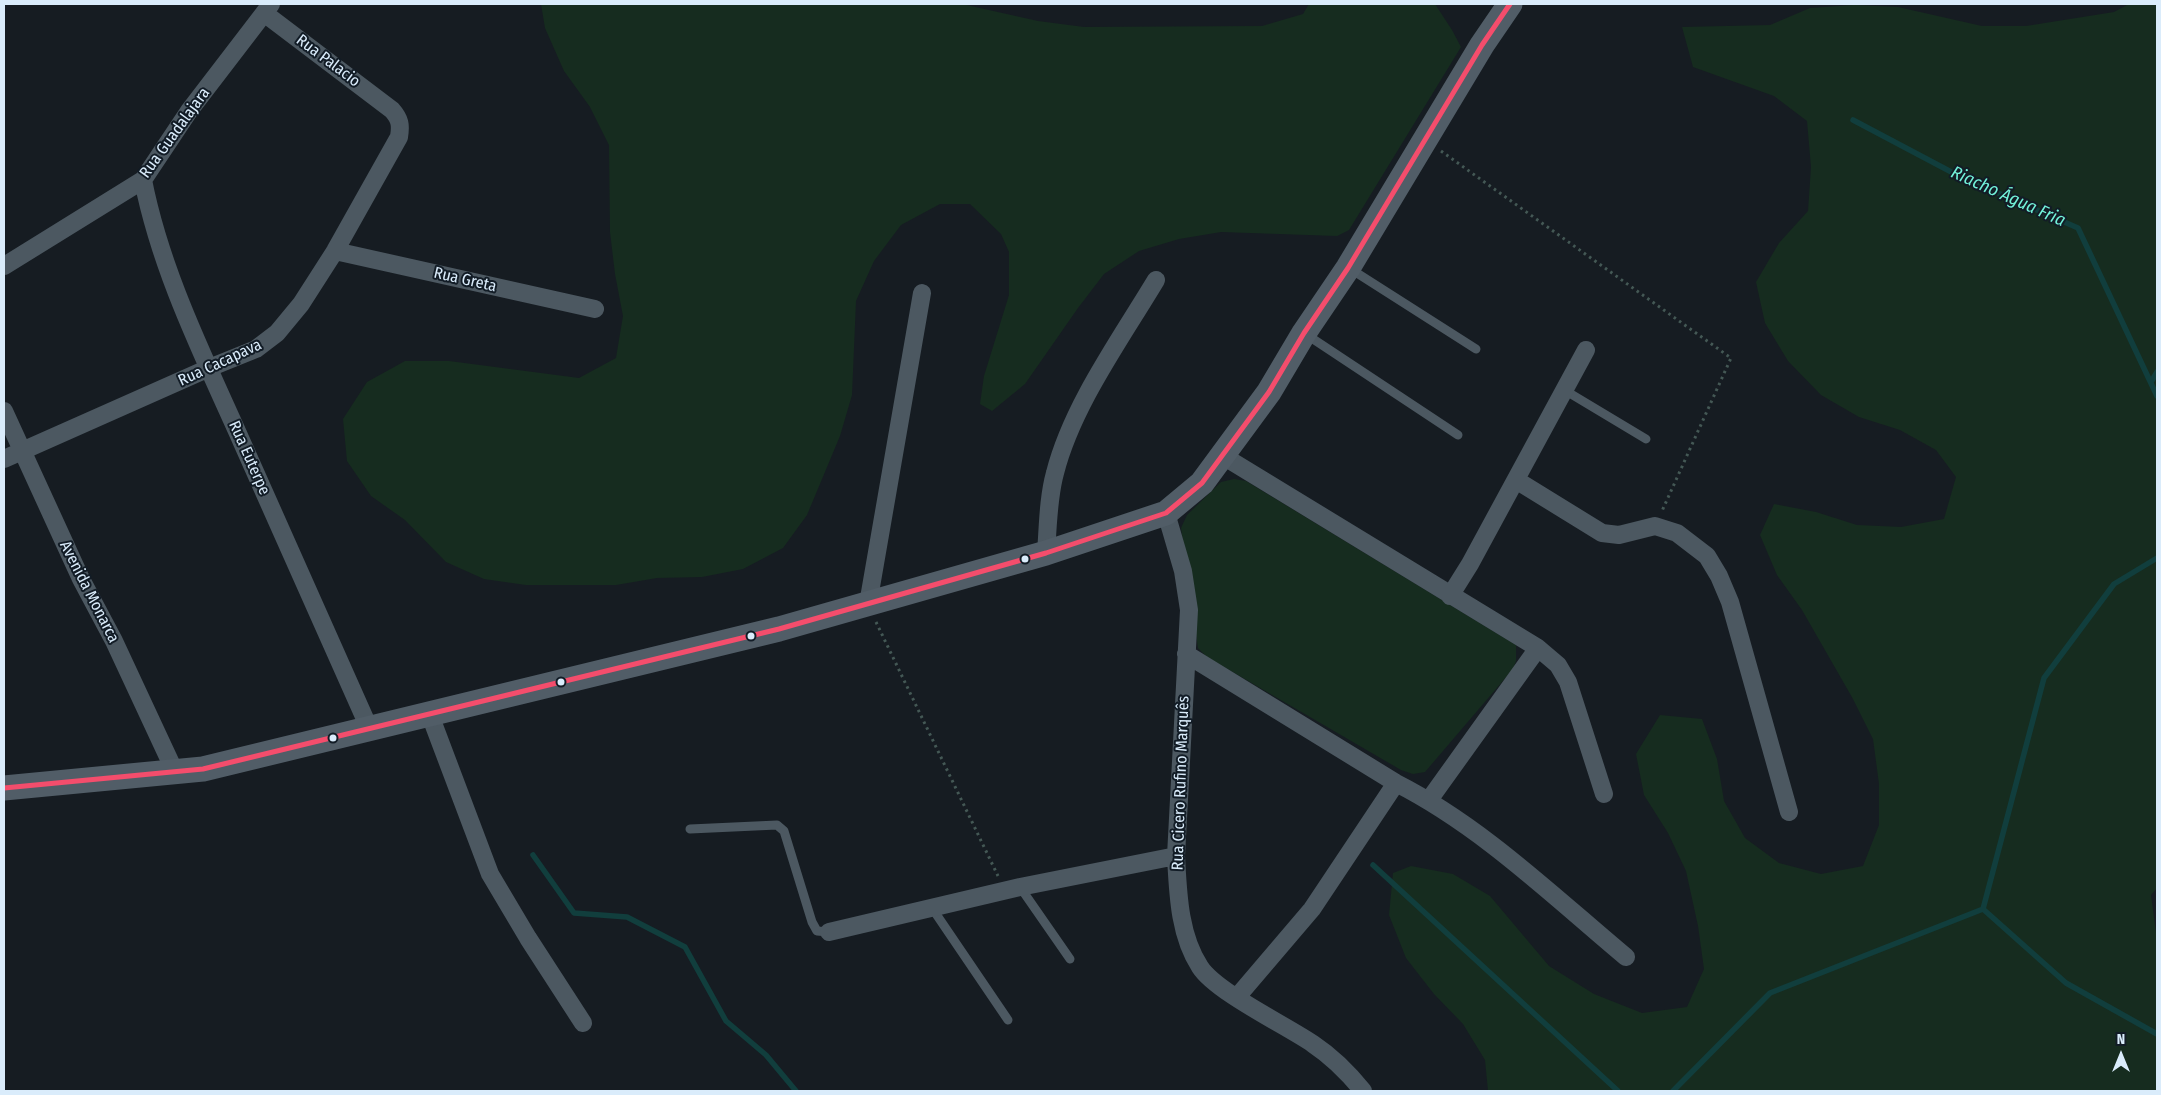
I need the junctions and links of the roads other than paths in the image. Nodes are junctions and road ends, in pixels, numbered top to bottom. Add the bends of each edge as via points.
1 (1510, 4) edge
2 (268, 8) edge
3 (392, 110) joint
4 (143, 180) junction
5 (335, 251) junction
6 (4, 266) edge
7 (1348, 268) junction
8 (1156, 280) dead end
9 (922, 293) dead end
10 (595, 309) dead end
11 (1304, 333) junction
12 (1476, 349) dead end
13 (1586, 350) dead end
14 (209, 368) junction
15 (1566, 391) junction
16 (4, 411) edge
17 (1458, 435) dead end
18 (1646, 439) dead end
19 (22, 451) junction
20 (1223, 456) junction
21 (4, 459) edge
22 (1516, 480) junction
23 (1166, 513) junction
24 (1046, 552) junction
25 (1450, 596) junction
26 (868, 604) junction
27 (1538, 648) junction
28 (1186, 654) junction
29 (430, 715) junction
30 (370, 730) junction
31 (175, 772) junction
32 (1396, 783) junction
33 (4, 788) edge
34 (1604, 794) dead end
35 (1429, 800) junction
36 (1789, 812) dead end
37 (690, 829) dead end
38 (1176, 856) junction
39 (1013, 888) junction
40 (932, 908) junction
41 (829, 932) joint
42 (1626, 957) dead end
43 (1070, 959) dead end
44 (1237, 997) junction
45 (1008, 1020) dead end
46 (583, 1023) dead end
47 (1363, 1091) edge

1 - 7 street
2 - 3 street, Rua Palacio
2 - 4 street, Rua Guadalajara via 189,111
3 - 5 street, Rua Cacapava via 399,118 399,136
4 - 6 street, Rua Guadalajara
4 - 14 street, Rua Euterpe via 166,264
5 - 10 street, Rua Greta
5 - 14 street, Rua Cacapava via 301,304 277,333 256,349
7 - 11 street
7 - 12 lane
8 - 24 street via 1091,389 1060,455 1054,475
9 - 26 street
11 - 17 lane
11 - 20 street via 1269,392
13 - 15 street
14 - 19 street, Rua Cacapava
14 - 30 street, Rua Euterpe
15 - 18 lane
15 - 22 street
16 - 19 street, Avenida Monarca
19 - 21 street, Rua Cacapava
19 - 31 street, Avenida Monarca
20 - 23 street via 1202,483
20 - 25 street
22 - 25 street
22 - 36 street via 1602,533 1619,535 1655,526 1677,533 1707,556 1730,602
23 - 24 street
23 - 28 street, Rua Cicero Rufino Marquês via 1183,571 1189,610
24 - 26 street
25 - 27 street
26 - 29 street
27 - 34 street via 1558,665 1568,682
27 - 35 street
28 - 32 street
28 - 38 street, Rua Cicero Rufino Marquês
29 - 30 street
29 - 46 street via 490,874
30 - 31 street via 203,769
31 - 33 street
32 - 35 street
32 - 44 street via 1312,909
35 - 42 street via 1483,839
37 - 41 lane via 777,825 784,831 812,922 817,931
38 - 39 street
38 - 44 street, Rua Cicero Rufino Marquês via 1179,896 1190,945 1201,968
39 - 40 street
39 - 43 lane
40 - 41 street
40 - 45 lane
44 - 47 street, Rua Cicero Rufino Marquês via 1315,1045

